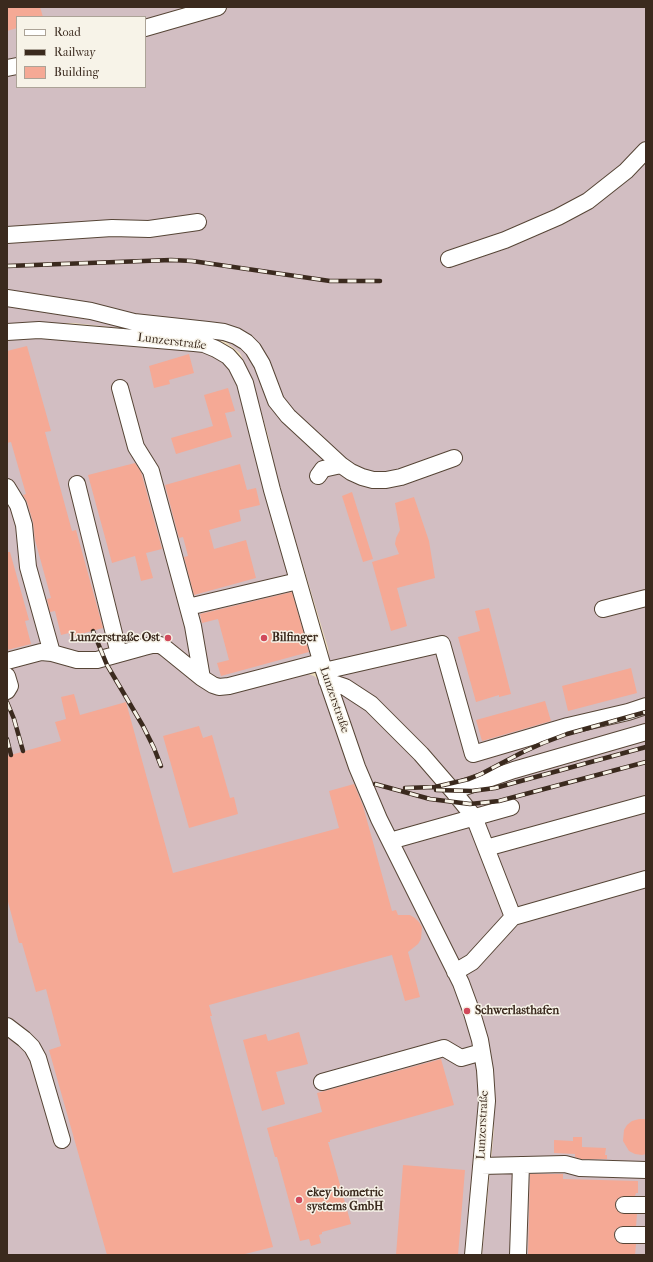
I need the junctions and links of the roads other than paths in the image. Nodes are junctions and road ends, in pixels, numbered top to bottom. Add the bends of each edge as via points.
1 (218, 7) edge
2 (146, 28) edge
3 (646, 150) edge
4 (198, 222) dead end
5 (7, 235) edge
6 (449, 259) dead end
7 (7, 298) edge
8 (7, 332) edge
9 (120, 388) dead end
10 (454, 458) dead end
11 (341, 465) junction
12 (318, 476) dead end
13 (77, 484) dead end
14 (7, 487) edge
15 (298, 581) junction
16 (646, 598) edge
17 (188, 608) junction
18 (603, 609) dead end
19 (46, 652) junction
20 (119, 654) junction
21 (9, 663) edge
22 (324, 672) junction
23 (7, 676) edge
24 (202, 678) junction
25 (7, 691) edge
26 (646, 706) edge
27 (646, 732) edge
28 (453, 791) junction
29 (646, 804) edge
30 (511, 807) dead end
31 (474, 817) junction
32 (390, 840) junction
33 (486, 848) junction
34 (646, 879) edge
35 (514, 917) junction
36 (455, 972) junction
37 (7, 1026) edge
38 (482, 1052) junction
39 (322, 1082) dead end
40 (62, 1140) dead end
41 (521, 1165) junction
42 (481, 1166) junction
43 (646, 1170) edge
44 (624, 1205) dead end
45 (646, 1205) edge
46 (623, 1235) dead end
47 (646, 1235) edge
48 (473, 1255) edge
49 (518, 1255) edge

1 - 2 street
3 - 6 street via 626,171 588,201 505,240
4 - 5 street via 149,229 112,228
7 - 11 street via 92,311 134,322 224,332 236,336 253,349 262,364 276,401 284,411
8 - 15 street, Lunzerstraße via 39,330 194,342 228,356 236,364 245,383
9 - 17 street via 136,447 151,471
10 - 11 street via 386,480 362,477
11 - 12 street via 322,469
13 - 20 street
14 - 19 street via 18,505 24,526 28,567
15 - 17 street
15 - 22 street, Lunzerstraße
16 - 18 street
17 - 24 street
19 - 20 street via 86,661
19 - 21 street
20 - 24 street via 160,645
22 - 24 street via 219,687
22 - 26 street via 442,644 473,754
22 - 28 street via 370,704 421,754
22 - 32 street, Lunzerstraße via 357,766
23 - 25 street via 10,686
27 - 28 street via 514,770
28 - 31 street
29 - 33 street
30 - 31 street
31 - 32 street
31 - 33 street
32 - 36 street, Lunzerstraße
33 - 35 street
34 - 35 street
35 - 36 street via 472,962
36 - 38 street, Lunzerstraße via 472,1013
37 - 40 street via 32,1047 38,1058
38 - 39 street via 461,1058 444,1048
38 - 42 street, Lunzerstraße via 487,1101
41 - 42 street
41 - 43 street via 565,1164 580,1168
41 - 49 street
42 - 48 street, Lunzerstraße
44 - 45 street
46 - 47 street

